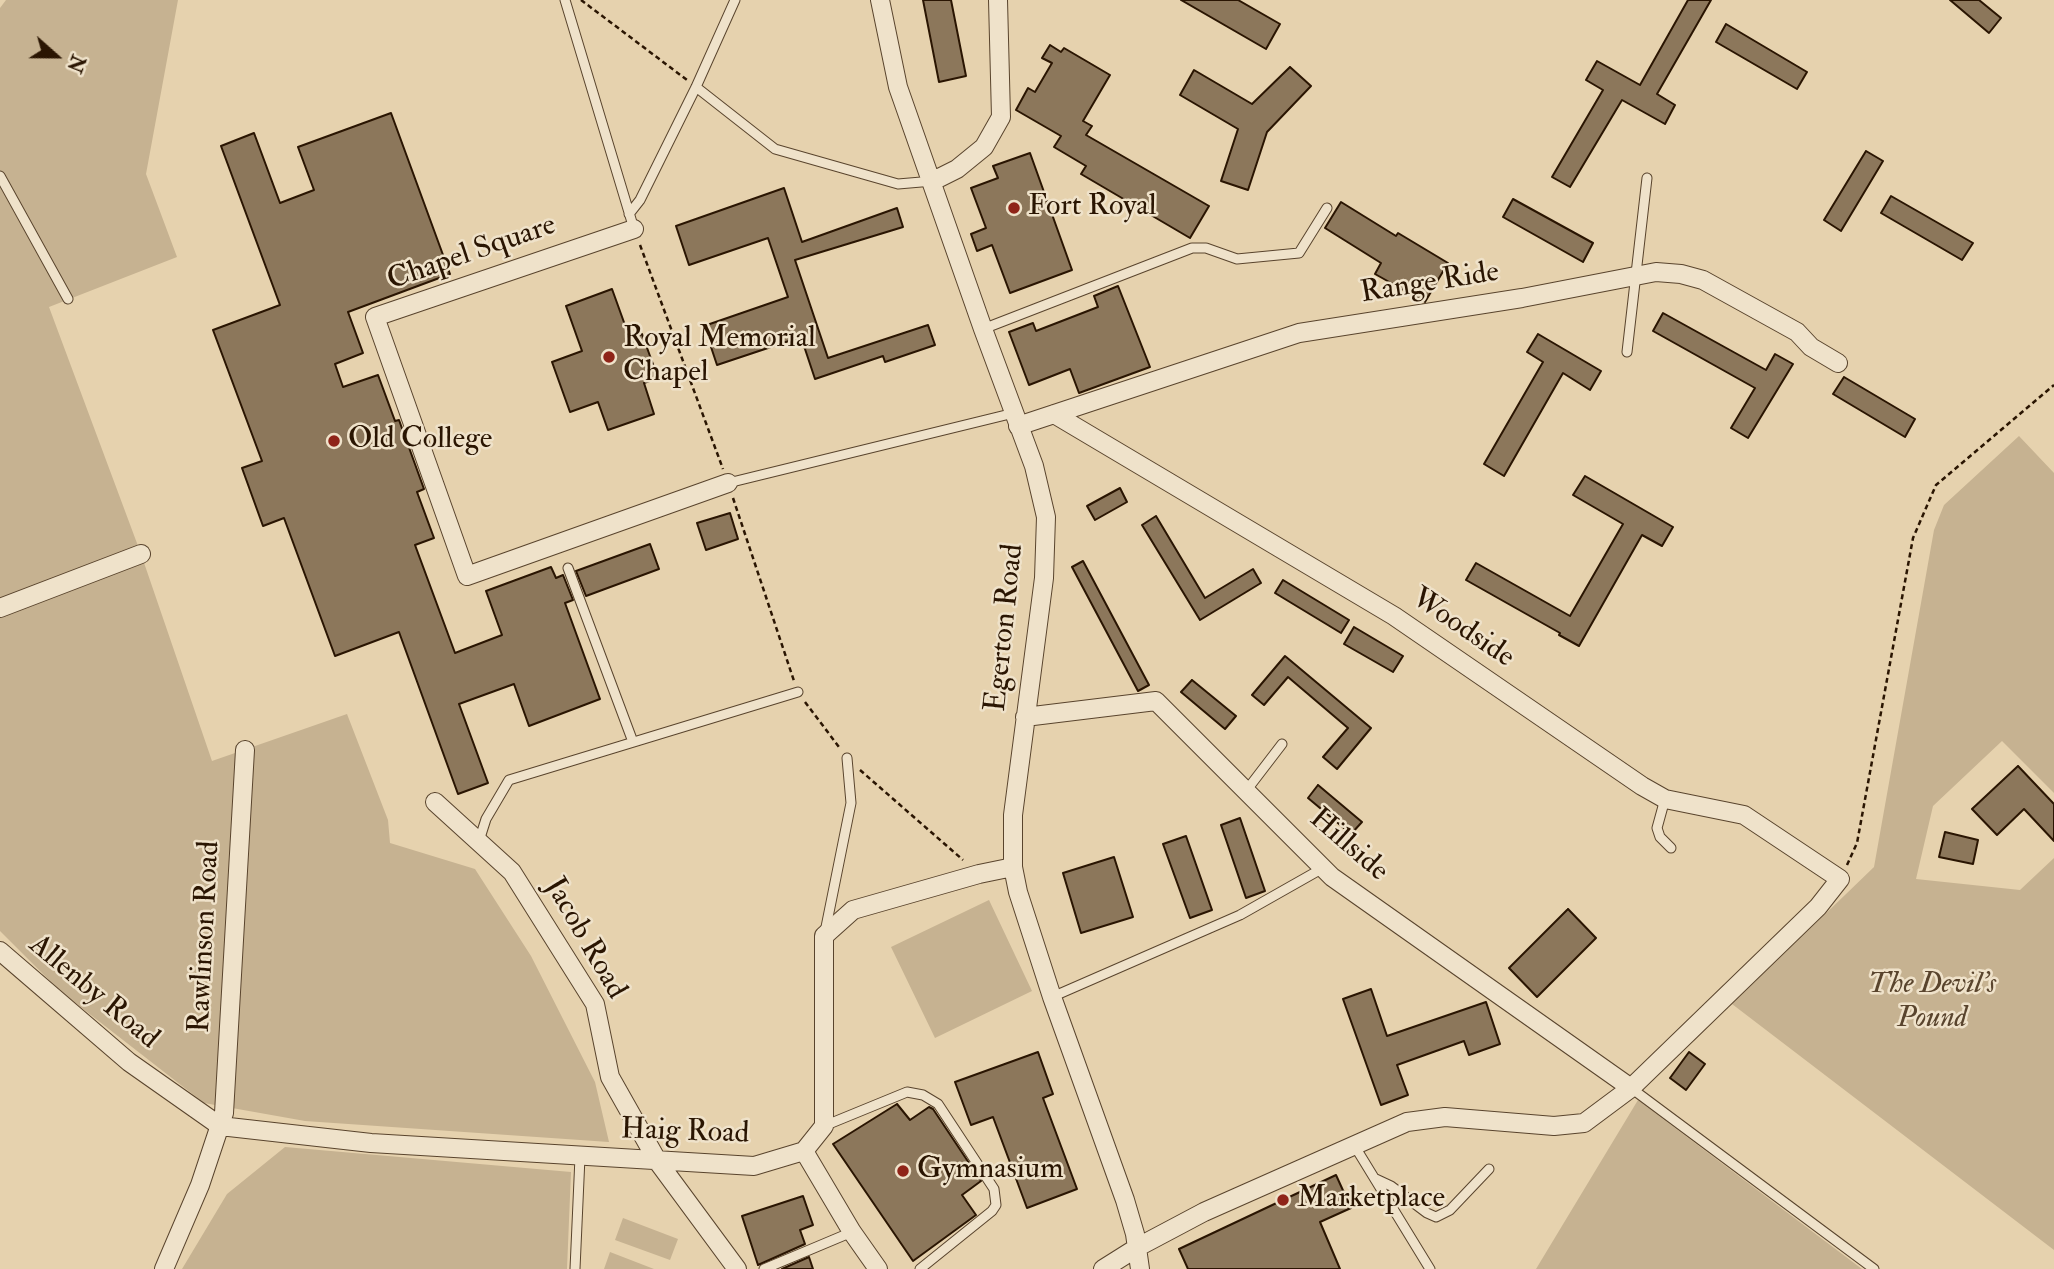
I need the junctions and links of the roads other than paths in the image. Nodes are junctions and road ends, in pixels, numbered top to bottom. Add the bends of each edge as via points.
1 (565, 0) edge
2 (735, 0) edge
3 (880, 0) edge
4 (998, 0) edge
5 (696, 87) junction
6 (0, 176) edge
7 (1647, 178) dead end
8 (933, 181) junction
9 (1328, 208) dead end
10 (631, 221) junction
11 (1634, 276) junction
12 (68, 299) dead end
13 (983, 329) junction
14 (1627, 352) dead end
15 (1838, 363) dead end
16 (1054, 414) junction
17 (1016, 419) junction
18 (729, 483) joint
19 (141, 554) dead end
20 (568, 568) dead end
21 (0, 608) edge
22 (798, 692) road end
23 (1025, 717) junction
24 (634, 742) junction
25 (1282, 744) dead end
26 (245, 750) dead end
27 (847, 758) road end
28 (1246, 791) junction
29 (1665, 799) junction
30 (435, 802) dead end
31 (479, 841) junction
32 (1671, 848) dead end
33 (1013, 867) junction
34 (1323, 868) junction
35 (824, 936) junction
36 (0, 951) edge
37 (1052, 997) junction
38 (1630, 1088) junction
39 (220, 1126) junction
40 (824, 1126) junction
41 (1353, 1144) junction
42 (803, 1151) junction
43 (580, 1157) junction
44 (657, 1162) junction
45 (1489, 1169) dead end
46 (1376, 1179) junction
47 (852, 1231) junction
48 (1138, 1247) junction
49 (1425, 1268) edge
50 (164, 1269) edge
51 (575, 1269) edge
52 (737, 1269) edge
53 (764, 1269) edge
54 (878, 1269) edge
55 (920, 1269) edge
56 (1103, 1269) edge
57 (1140, 1269) edge
58 (1874, 1269) edge

1 - 10 lane
2 - 5 lane
3 - 8 street, Egerton Road via 898,87
4 - 8 street via 1001,117 984,147
5 - 8 lane via 775,149 898,184
5 - 10 lane
6 - 12 lane
7 - 11 lane
8 - 13 street, Egerton Road
9 - 13 lane via 1299,253 1237,259 1192,248
10 - 18 street, Chapel Square via 375,317 467,576
11 - 14 lane
11 - 15 street, Range Ride via 1656,272 1703,280 1797,332
11 - 16 street, Range Ride via 1522,299 1299,333
13 - 17 street, Egerton Road
16 - 17 street, Range Ride
16 - 29 street, Woodside via 1394,616
17 - 18 lane
17 - 23 street, Egerton Road via 1046,517 1044,578
19 - 21 street
20 - 24 lane
22 - 24 lane
23 - 28 street, Hillside via 1156,701
23 - 33 street, Egerton Road via 1013,815
24 - 31 lane via 509,780
25 - 28 lane
26 - 39 street, Rawlinson Road
27 - 35 lane via 851,803
28 - 34 street, Hillside
29 - 32 lane via 1657,828
29 - 38 street, Woodside via 1744,815 1840,880 1818,907
30 - 31 street, Jacob Road
31 - 44 street, Jacob Road via 513,872 596,1004 610,1077
33 - 35 street via 853,910
33 - 37 street, Egerton Road
34 - 37 lane via 1240,915
34 - 38 street, Hillside
35 - 40 street
36 - 39 street, Allenby Road via 129,1062
37 - 48 street, Egerton Road
38 - 41 street via 1584,1123 1553,1126 1446,1118 1407,1122
38 - 58 lane
39 - 43 street, Haig Road via 370,1143
39 - 50 street, Rawlinson Road
40 - 42 street
40 - 55 lane via 907,1092 923,1095 945,1114 994,1189 996,1205
41 - 46 lane
41 - 48 street
42 - 44 street, Haig Road via 754,1166
42 - 47 street
43 - 44 street, Haig Road
43 - 51 lane
44 - 52 street, Jacob Road
45 - 46 lane via 1450,1210 1436,1217
46 - 49 lane
47 - 53 lane
47 - 54 street
48 - 56 street
48 - 57 street, Egerton Road

